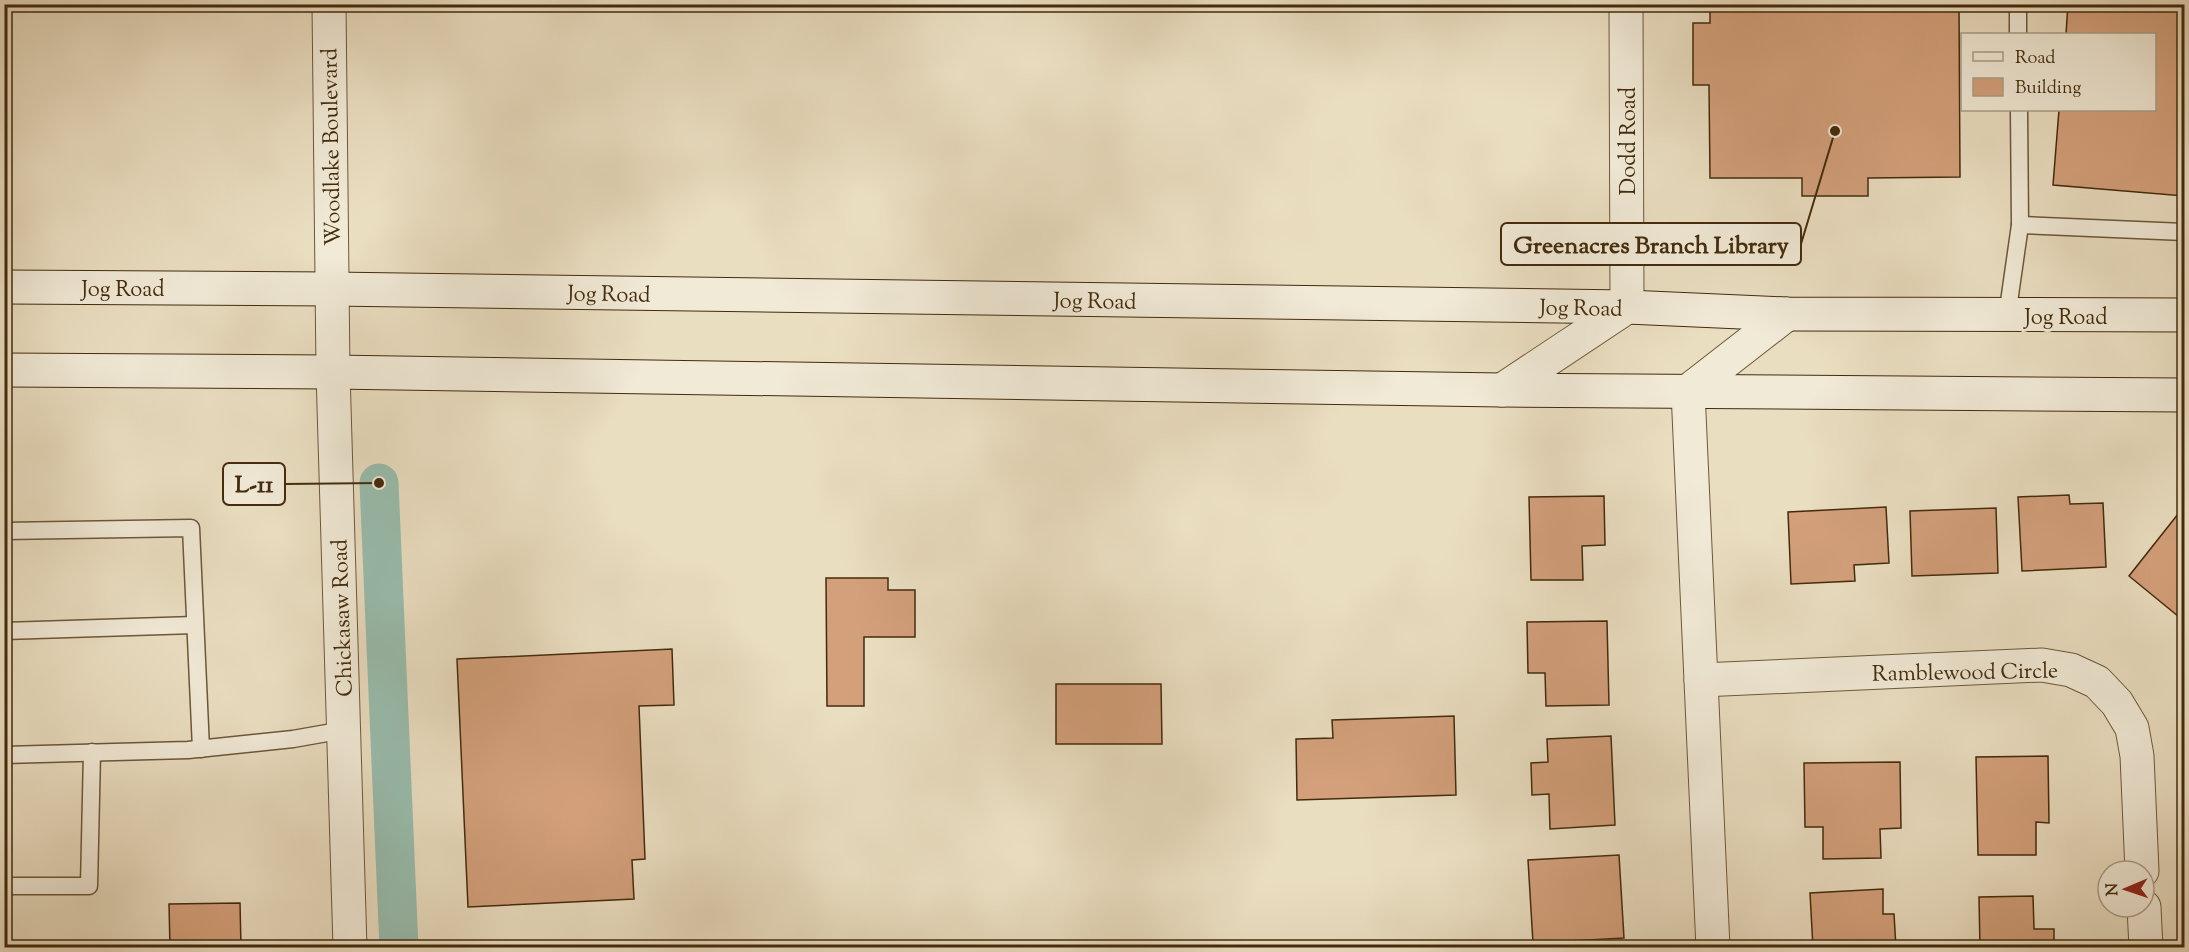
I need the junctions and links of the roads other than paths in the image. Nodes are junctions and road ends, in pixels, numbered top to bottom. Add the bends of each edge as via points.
1 (328, 4) edge
2 (1626, 4) edge
3 (2018, 4) edge
4 (2018, 33) edge
5 (2019, 111) edge
6 (2020, 225) junction
7 (2184, 232) edge
8 (4, 287) edge
9 (332, 289) junction
10 (1627, 307) junction
11 (1787, 314) junction
12 (2184, 315) edge
13 (2007, 316) junction
14 (4, 370) edge
15 (333, 372) junction
16 (1502, 390) junction
17 (1688, 391) junction
18 (2184, 395) edge
19 (4, 531) edge
20 (195, 625) junction
21 (4, 631) edge
22 (1701, 680) junction
23 (344, 730) junction
24 (201, 749) junction
25 (92, 752) junction
26 (4, 754) edge
27 (2141, 859) edge
28 (4, 885) edge
29 (2145, 919) edge
30 (350, 948) edge
31 (1713, 948) edge
32 (2146, 948) edge

1 - 9 main road, Woodlake Boulevard
2 - 10 main road, Dodd Road
3 - 4 lane
5 - 6 lane
6 - 7 lane
6 - 13 lane
8 - 9 main road, Jog Road
9 - 10 main road, Jog Road
9 - 15 main road, Chickasaw Road
10 - 11 main road, Jog Road
10 - 16 main road
11 - 13 main road, Jog Road
11 - 17 main road
12 - 13 main road, Jog Road
14 - 15 main road
15 - 16 main road
15 - 23 main road, Chickasaw Road
16 - 17 main road
17 - 18 main road
17 - 22 main road
19 - 20 lane via 190,528
20 - 21 lane
20 - 24 lane
22 - 27 main road, Ramblewood Circle via 2042,665 2071,670 2097,682 2117,703 2132,728
22 - 31 main road
23 - 24 lane
23 - 30 main road, Chickasaw Road
24 - 25 lane
25 - 26 lane
25 - 28 lane via 89,886
29 - 32 main road

